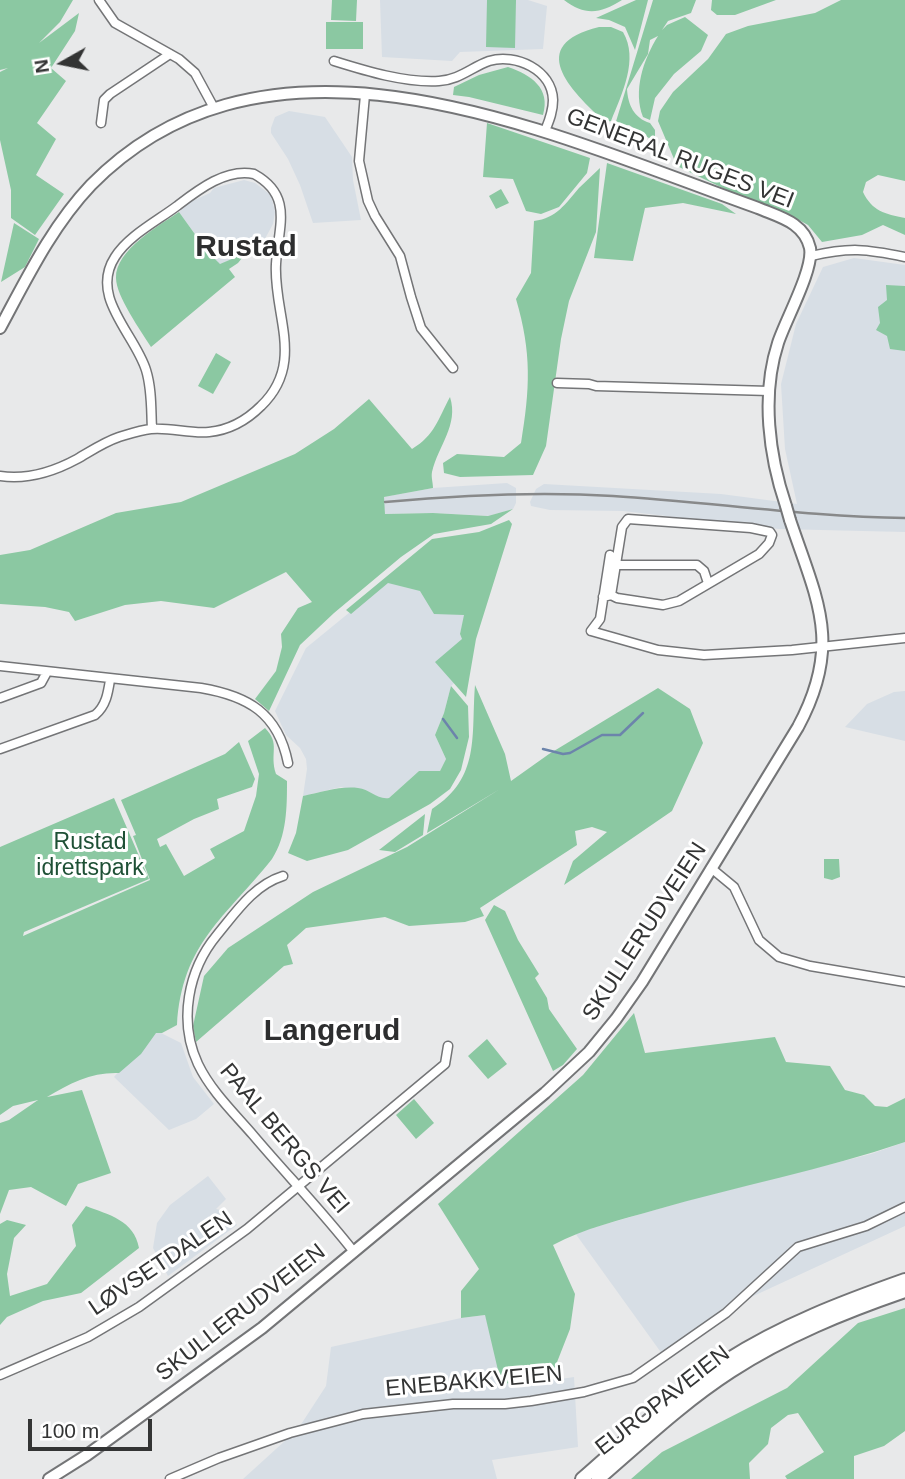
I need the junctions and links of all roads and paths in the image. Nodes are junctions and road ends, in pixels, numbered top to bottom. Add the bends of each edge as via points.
1 (99, 0) edge
2 (170, 54) junction
3 (334, 61) dead end
4 (365, 95) junction
5 (214, 107) junction
6 (101, 123) dead end
7 (545, 131) junction
8 (811, 256) junction
9 (905, 257) edge
10 (0, 328) edge
11 (453, 368) dead end
12 (556, 383) dead end
13 (769, 391) junction
14 (152, 429) junction
15 (0, 476) edge
16 (610, 555) dead end
17 (617, 565) junction
18 (708, 583) junction
19 (607, 596) junction
20 (905, 638) edge
21 (822, 646) junction
22 (0, 666) edge
23 (47, 672) junction
24 (110, 680) junction
25 (0, 698) edge
26 (0, 749) edge
27 (288, 763) dead end
28 (711, 868) junction
29 (283, 876) dead end
30 (905, 982) edge
31 (448, 1046) dead end
32 (298, 1188) junction
33 (905, 1207) edge
34 (354, 1252) junction
35 (905, 1280) edge
36 (905, 1291) edge
37 (0, 1375) edge
38 (54, 1478) edge
39 (170, 1479) edge
40 (582, 1479) edge
41 (598, 1479) edge

1 - 2 street via 115,23
2 - 5 street via 195,73
2 - 6 street via 104,100
3 - 7 street, GENERAL RUGES VEI via 433,82 453,79 500,59 518,61 544,75 552,89 553,106
4 - 5 main road, GENERAL RUGES VEI via 279,93
4 - 7 main road, GENERAL RUGES VEI via 466,110
4 - 11 street via 359,161 368,201 400,256 421,328
5 - 10 main road, GENERAL RUGES VEI via 148,139 91,186 50,238
7 - 8 main road, GENERAL RUGES VEI via 791,221 807,240
8 - 9 street via 862,249
8 - 13 main road, SKULLERUDVEIEN via 777,346
12 - 13 street
13 - 21 main road, SKULLERUDVEIEN, bridge via 772,448 790,520 817,592
14 - 14 street via 148,378 135,343 109,299 108,272 128,243 198,190 230,176 254,174 271,186 281,203 276,276 286,345 279,381 251,415 227,428 205,433
14 - 15 street via 108,441 46,472
16 - 19 street
17 - 18 street via 697,565 705,571
17 - 18 street via 622,527 628,519 771,532 769,543 759,554
17 - 19 street
18 - 19 street via 671,604
19 - 21 street via 600,620 591,631 658,650 704,655
20 - 21 street
21 - 28 main road, SKULLERUDVEIEN via 816,686 803,718
22 - 23 street
23 - 24 street
23 - 25 street via 41,683
24 - 26 street via 103,706 94,716
24 - 27 street via 198,688 239,698 267,716 284,742
28 - 30 street via 734,887 759,940 779,957
28 - 34 main road, SKULLERUDVEIEN via 642,982 589,1052
29 - 32 street, PAAL BERGS VEI via 267,881 253,894 203,953 194,973 187,1019 190,1042 204,1074
31 - 32 street, LØVSETDALEN via 445,1064
32 - 34 street, PAAL BERGS VEI
32 - 37 street, LØVSETDALEN via 139,1307 88,1337
33 - 39 street, ENEBAKKVEIEN via 866,1226 798,1247 726,1313 633,1378 531,1401 363,1414 290,1433
34 - 38 main road, SKULLERUDVEIEN via 248,1339
35 - 40 highway, EUROPAVEIEN via 810,1316 726,1362
36 - 41 highway, EUROPAVEIEN via 821,1323 755,1357 690,1401

